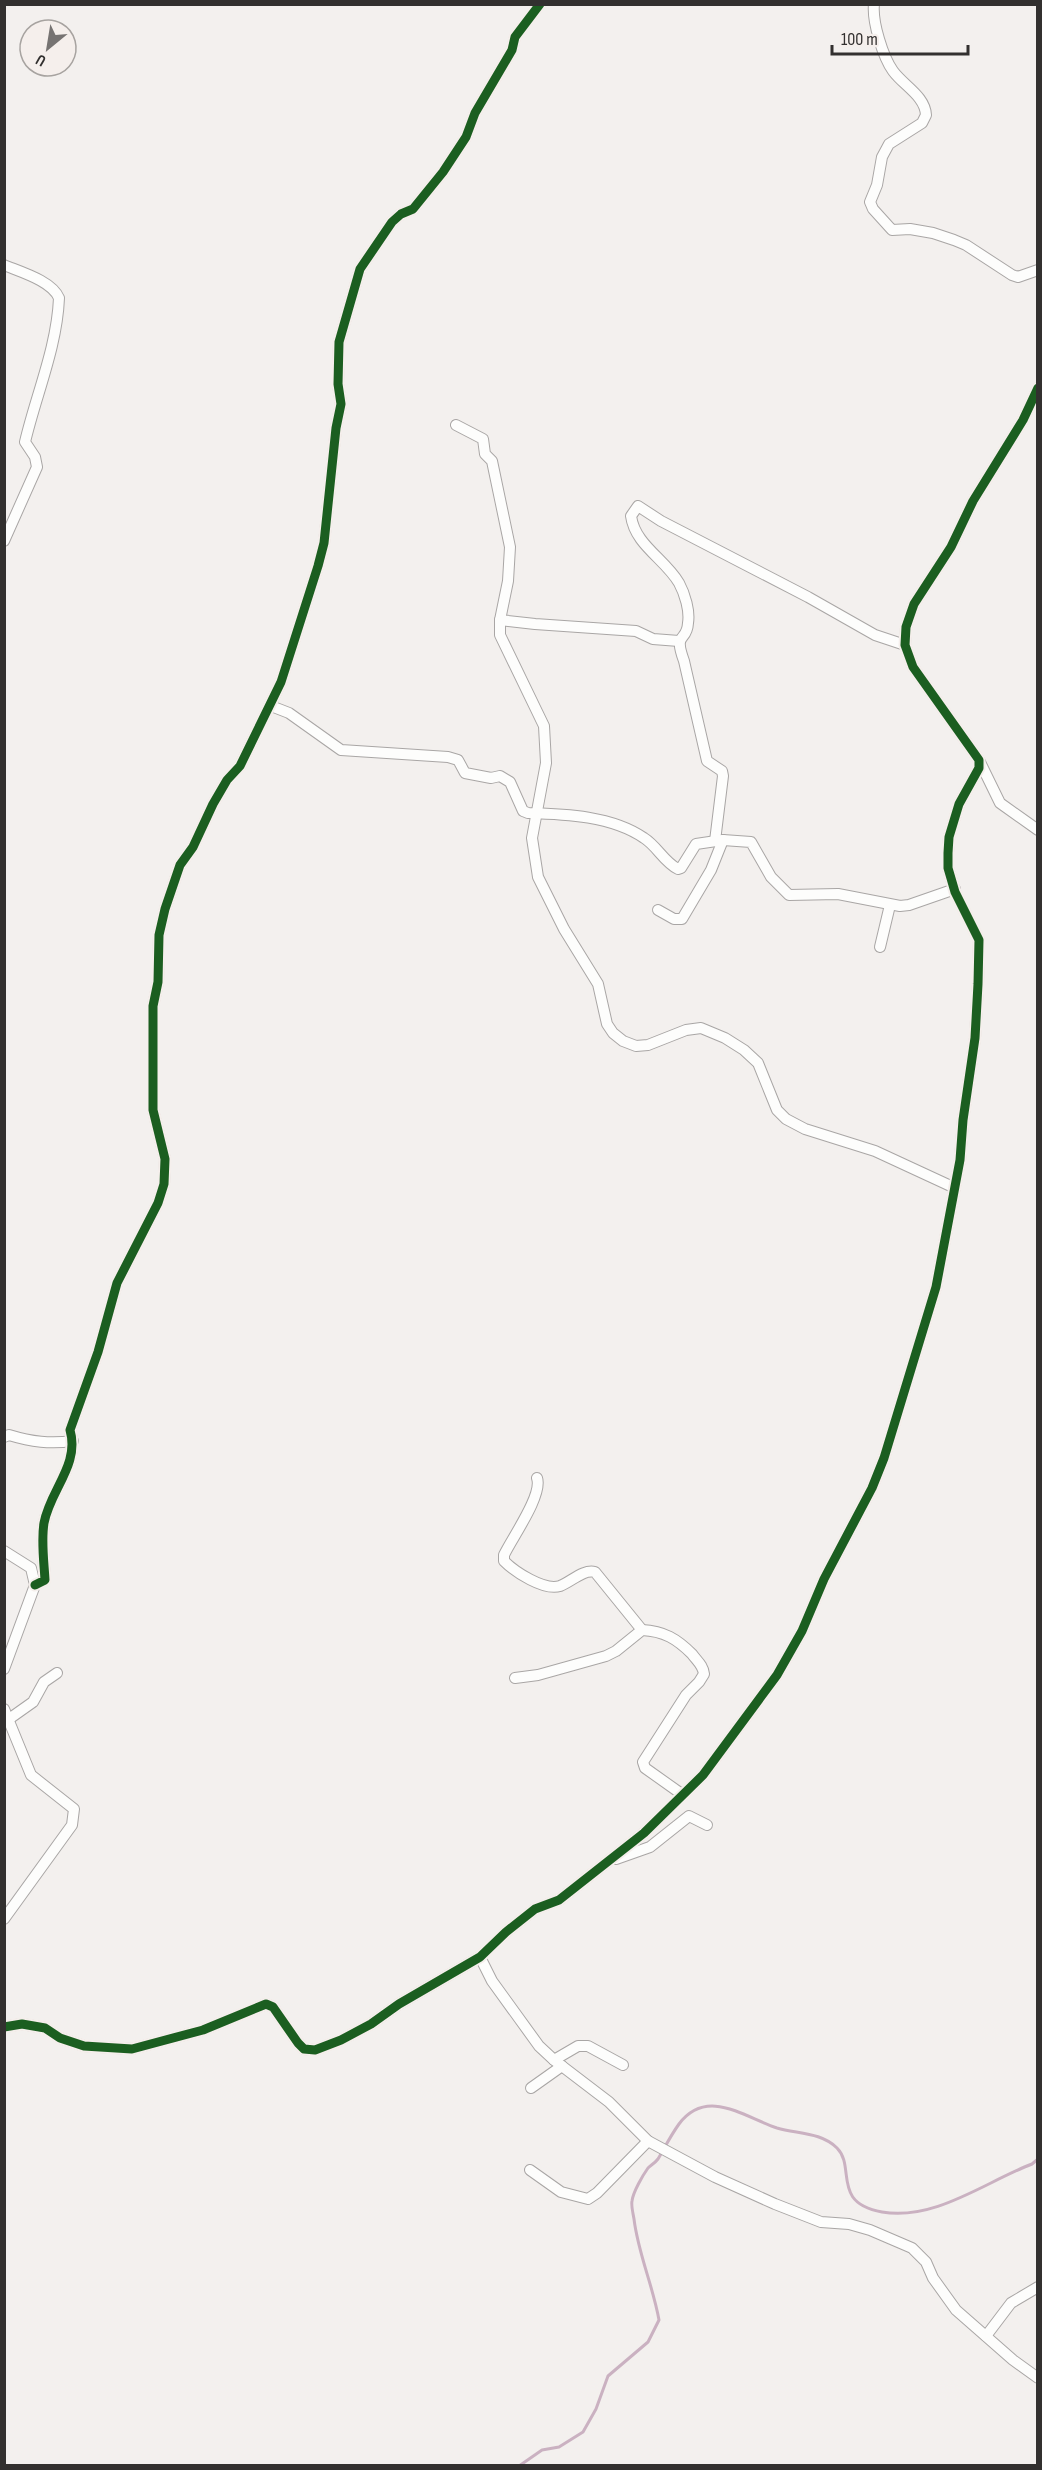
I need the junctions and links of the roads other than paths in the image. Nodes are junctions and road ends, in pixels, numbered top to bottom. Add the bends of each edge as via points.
1 (540, 4) edge
2 (874, 4) edge
3 (4, 265) edge
4 (1038, 270) edge
5 (1038, 388) edge
6 (456, 425) dead end
7 (4, 541) edge
8 (500, 620) junction
9 (679, 641) junction
10 (905, 645) junction
11 (271, 706) junction
12 (979, 760) junction
13 (536, 813) junction
14 (1038, 830) edge
15 (719, 841) junction
16 (955, 889) junction
17 (890, 905) junction
18 (658, 910) dead end
19 (880, 947) dead end
20 (955, 1188) junction
21 (4, 1437) edge
22 (73, 1441) junction
23 (537, 1478) dead end
24 (4, 1551) edge
25 (35, 1585) junction
26 (642, 1630) junction
27 (4, 1669) edge
28 (57, 1673) dead end
29 (516, 1678) dead end
30 (7, 1714) edge
31 (683, 1795) junction
32 (707, 1825) dead end
33 (610, 1860) junction
34 (4, 1919) edge
35 (480, 1957) junction
36 (4, 2027) edge
37 (558, 2063) junction
38 (623, 2065) dead end
39 (531, 2088) dead end
40 (648, 2140) junction
41 (530, 2170) dead end
42 (1038, 2287) edge
43 (986, 2336) junction
44 (1038, 2378) edge

1 - 11 street via 515,37 512,50 446,167 413,209 392,222 360,269 339,342 341,404 324,543
2 - 4 street via 875,23 892,70 922,101 926,115 922,123 889,144 870,202 873,209 892,230 910,229 954,240 1012,275 1018,277
3 - 7 street via 48,286 59,298 42,384 25,442 37,467
5 - 10 street via 951,547 914,604
6 - 8 street via 483,439 485,454 492,461 510,547
8 - 9 street via 636,631 653,639
8 - 13 street via 500,635 544,726 546,763
9 - 10 street via 689,625 686,601 678,582 636,530 631,516 638,506 875,635
9 - 15 street via 707,761 722,771
10 - 12 street via 913,667
11 - 13 street via 289,713 340,750 448,757 458,760 465,773 500,776 510,782 523,811
11 - 22 street via 180,865 165,909 153,1006 153,1110 165,1159 164,1184 117,1283 70,1430
12 - 14 street via 1000,803
12 - 16 street via 949,837 948,868
13 - 15 street via 592,819 632,830 678,869 696,844
13 - 20 street via 532,838 538,877 598,984 607,1024 613,1033 636,1047 701,1028 725,1038 758,1063 777,1110 786,1119 874,1151
15 - 17 street via 753,843 771,877 789,895 838,894
15 - 18 street via 711,870 682,919
16 - 17 street via 909,905
16 - 20 street via 979,940 975,1038
17 - 19 street
20 - 31 street via 931,1308 872,1488 777,1675 703,1775
21 - 22 street via 49,1444
22 - 25 street via 72,1457 44,1522 45,1580
23 - 26 street via 535,1498 504,1561 549,1587 595,1572
24 - 25 street via 31,1568
25 - 27 street
26 - 29 street via 606,1656
26 - 31 street via 677,1639 704,1671 644,1762 645,1768
28 - 30 street via 44,1682 33,1702
30 - 34 street via 31,1775 66,1801 74,1809 74,1817
31 - 33 street
32 - 33 street via 690,1816 650,1847
33 - 35 street via 559,1900 535,1910
35 - 36 street via 371,2024 315,2050 304,2049 273,2007 266,2004 204,2030 132,2049 84,2046 45,2028 22,2024
35 - 37 street via 514,2013 539,2046
37 - 38 street via 582,2045
37 - 39 street
37 - 40 street via 594,2089
40 - 41 street via 588,2199 561,2192
40 - 43 street via 775,2204 821,2222 870,2230 912,2248 926,2262 956,2310
42 - 43 street via 1011,2303
43 - 44 street

